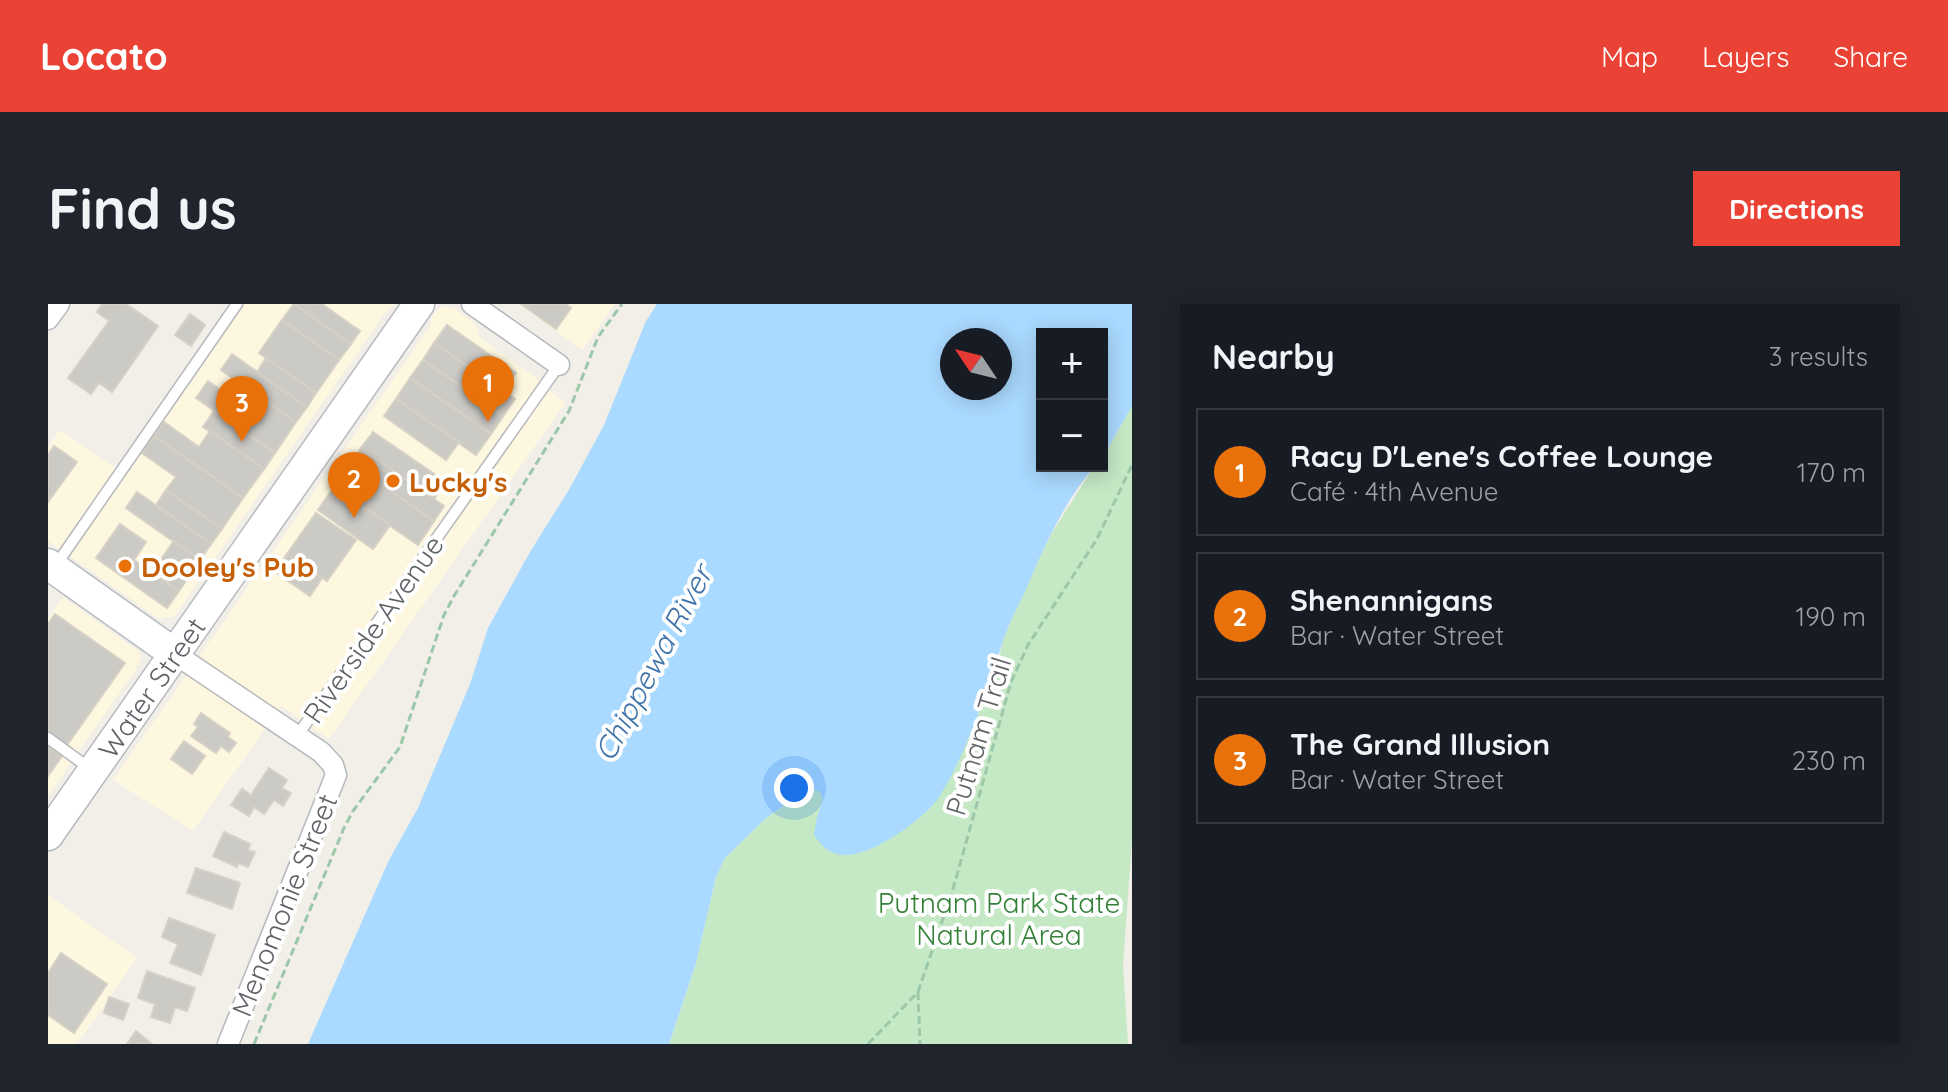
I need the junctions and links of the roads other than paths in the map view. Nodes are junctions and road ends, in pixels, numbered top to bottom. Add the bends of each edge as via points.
1 (59, 304) edge
2 (237, 304) edge
3 (419, 304) edge
4 (472, 304) edge
5 (48, 319) edge
6 (559, 365) joint
7 (51, 566) edge
8 (175, 654) junction
9 (297, 736) junction
10 (48, 738) edge
11 (93, 771) junction
12 (48, 835) edge
13 (228, 1044) edge

1 - 5 street
2 - 7 lane
3 - 8 main road, Water Street
4 - 6 street
6 - 9 lane, Riverside Avenue
7 - 8 main road
8 - 9 street
8 - 11 main road, Water Street
9 - 13 street, Menomonie Street via 321,752 336,775
10 - 11 lane
11 - 12 main road, Water Street

